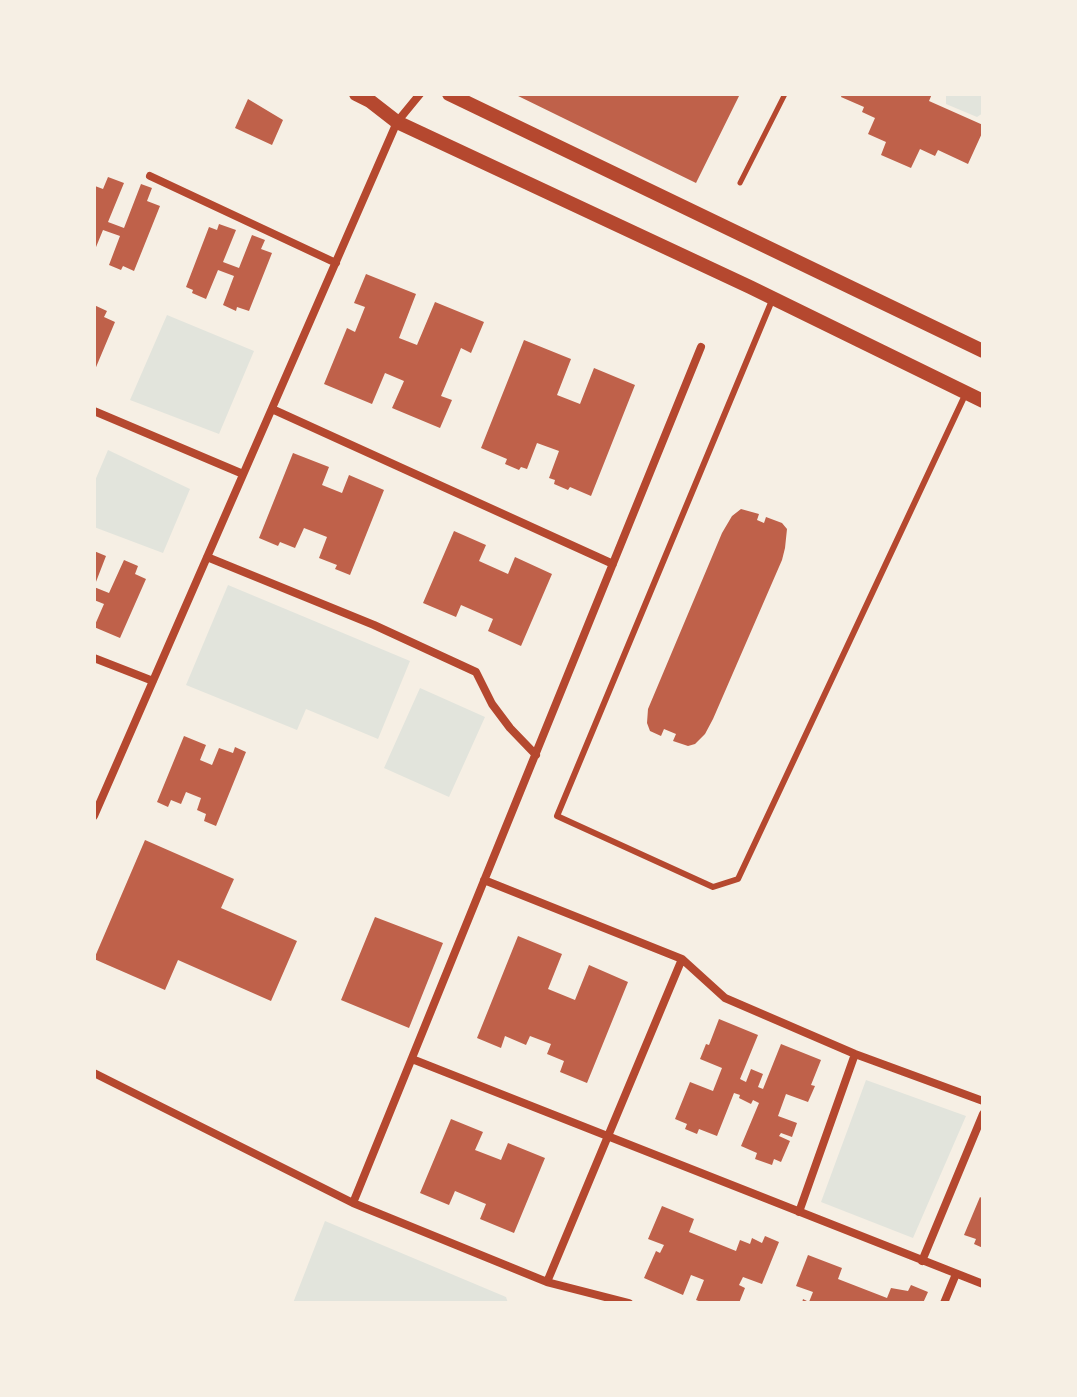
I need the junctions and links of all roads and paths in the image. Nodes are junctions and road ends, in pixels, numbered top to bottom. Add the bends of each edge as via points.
1 (356, 94) edge
2 (420, 94) edge
3 (449, 94) edge
4 (785, 94) edge
5 (397, 122) junction
6 (150, 176) dead end
7 (740, 183) dead end
8 (336, 263) junction
9 (773, 298) junction
10 (701, 347) dead end
11 (983, 351) edge
12 (966, 393) junction
13 (983, 401) edge
14 (272, 409) junction
15 (94, 411) edge
16 (243, 474) junction
17 (207, 557) junction
18 (613, 564) junction
19 (94, 658) edge
20 (153, 681) junction
21 (536, 755) junction
22 (94, 816) edge
23 (484, 880) junction
24 (682, 959) junction
25 (855, 1054) junction
26 (412, 1059) junction
27 (94, 1073) edge
28 (983, 1101) edge
29 (983, 1114) edge
30 (608, 1137) junction
31 (353, 1203) junction
32 (799, 1212) junction
33 (922, 1261) junction
34 (956, 1274) junction
35 (547, 1282) junction
36 (983, 1284) edge
37 (629, 1303) edge
38 (944, 1303) edge

1 - 5 street
2 - 5 street
3 - 11 street
4 - 7 path
5 - 8 street
5 - 9 street
6 - 8 street
8 - 14 street
9 - 12 street
9 - 12 lane via 557,816 713,887 738,879
10 - 18 street
12 - 13 street
14 - 16 street
14 - 18 street
15 - 16 street
16 - 17 street
17 - 20 street
17 - 21 street via 476,672 492,704
18 - 21 street
19 - 20 street
20 - 22 street
21 - 23 street
23 - 24 street
23 - 26 street
24 - 25 street via 725,998
24 - 30 street
25 - 28 street
25 - 32 street
26 - 30 street
26 - 31 street
27 - 31 street
29 - 33 street
30 - 32 street
30 - 35 street
31 - 35 street
32 - 33 street
33 - 34 street
34 - 36 street
34 - 38 street
35 - 37 street

